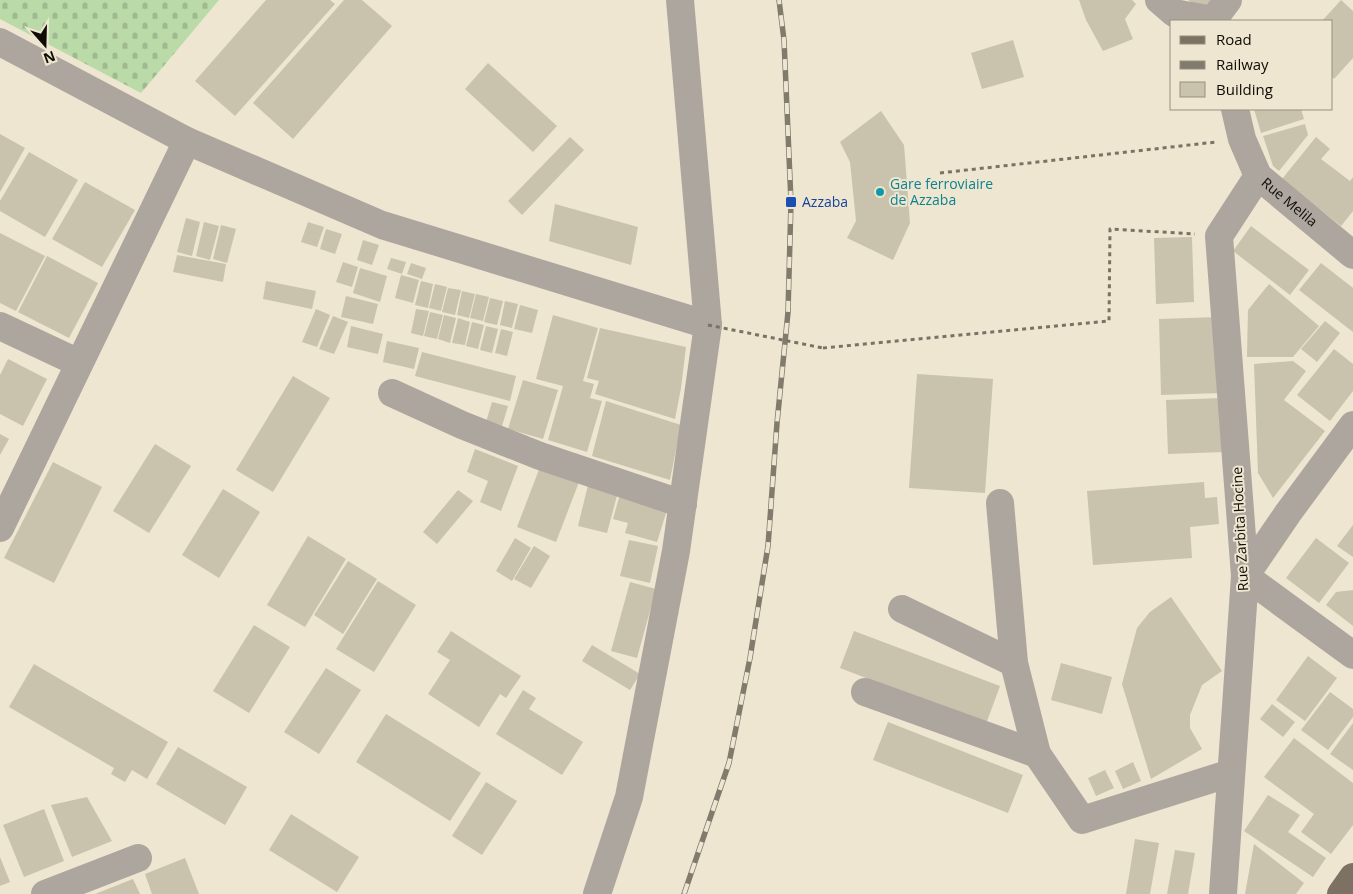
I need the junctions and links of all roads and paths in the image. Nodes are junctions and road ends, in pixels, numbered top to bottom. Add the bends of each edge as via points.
1 (680, 0) edge
2 (1159, 0) edge
3 (1218, 14) edge
4 (0, 42) edge
5 (1235, 110) edge
6 (1242, 139) junction
7 (187, 140) junction
8 (940, 173) dead end
9 (1258, 176) junction
10 (1219, 236) junction
11 (1353, 255) edge
12 (708, 324) junction
13 (0, 326) edge
14 (79, 363) junction
15 (392, 393) dead end
16 (1353, 424) edge
17 (1000, 503) dead end
18 (683, 504) junction
19 (0, 526) edge
20 (1245, 576) junction
21 (902, 609) dead end
22 (1353, 655) edge
23 (1014, 664) junction
24 (865, 692) dead end
25 (1037, 754) junction
26 (1231, 774) junction
27 (138, 858) dead end
28 (1353, 877) edge
29 (45, 894) edge
30 (597, 894) edge
31 (1222, 894) edge
32 (1340, 894) edge

1 - 12 street
2 - 3 street via 1174,13
4 - 7 street
5 - 6 street, Rue Melila
6 - 8 path
6 - 9 street, Rue Melila
7 - 12 street via 382,226
7 - 14 street
9 - 10 street
9 - 11 street, Rue Melila
10 - 12 path, bridge via 1110,229 1109,321 823,348
10 - 20 street, Rue Zarbita Hocine
12 - 18 street
13 - 14 street
14 - 19 street
15 - 18 street via 540,456
16 - 20 street
17 - 23 street
18 - 30 street via 629,797
20 - 22 street
20 - 26 street, Rue Zarbita Hocine
21 - 23 street
23 - 25 street
24 - 25 street
25 - 26 street via 1082,820
26 - 31 street, Rue Zarbita Hocine
27 - 29 street
28 - 32 main road

